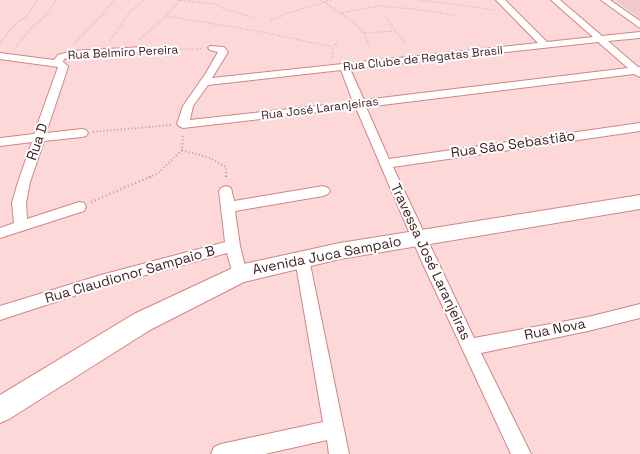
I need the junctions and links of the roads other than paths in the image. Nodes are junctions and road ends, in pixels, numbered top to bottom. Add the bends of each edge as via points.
1 (500, 0) edge
2 (555, 0) edge
3 (605, 0) edge
4 (640, 25) edge
5 (640, 35) edge
6 (600, 40) junction
7 (546, 46) junction
8 (144, 50) road end
9 (218, 50) road end
10 (3, 57) edge
11 (59, 60) junction
12 (345, 68) junction
13 (639, 72) edge
14 (205, 82) junction
15 (359, 104) junction
16 (640, 126) edge
17 (82, 133) road end
18 (38, 139) junction
19 (0, 142) edge
20 (386, 164) junction
21 (226, 191) road end
22 (323, 191) dead end
23 (640, 202) edge
24 (79, 207) road end
25 (228, 207) junction
26 (22, 226) junction
27 (0, 233) edge
28 (418, 238) junction
29 (233, 246) junction
30 (302, 259) junction
31 (239, 274) junction
32 (640, 311) edge
33 (0, 313) edge
34 (470, 347) junction
35 (0, 410) edge
36 (333, 429) junction
37 (221, 454) edge
38 (339, 454) edge
39 (521, 454) edge

1 - 7 street
2 - 6 street
3 - 4 street
5 - 6 street, Rua Clube de Regatas Brasil
6 - 7 street, Rua Clube de Regatas Brasil
6 - 13 street
7 - 12 street, Rua Clube de Regatas Brasil
8 - 11 street, Rua Belmiro Pereira via 72,54
9 - 14 street
10 - 11 street, Rua Belmiro Pereira
11 - 18 street, Rua D via 63,66 62,70
12 - 14 street, Rua Clube de Regatas Brasil
12 - 15 street, Travessa José Laranjeiras
13 - 15 street, Rua José Laranjeiras
14 - 15 street, Rua José Laranjeiras via 188,106 183,124
15 - 20 street, Travessa José Laranjeiras
16 - 20 street, Rua São Sebastião
17 - 18 street
18 - 19 street
18 - 26 street, Rua D via 19,203
20 - 28 street, Travessa José Laranjeiras
21 - 25 street
22 - 25 street
23 - 28 main road, Avenida Juca Sampaio
24 - 26 street
25 - 29 street
26 - 27 street
28 - 30 main road, Avenida Juca Sampaio
28 - 34 street, Travessa José Laranjeiras
29 - 31 street, Rua Claudionor Sampaio B
29 - 33 street, Rua Claudionor Sampaio B via 102,281
30 - 31 main road, Avenida Juca Sampaio
30 - 36 street
31 - 35 main road, Avenida Juca Sampaio via 142,322
32 - 34 street, Rua Nova
34 - 39 street, Travessa José Laranjeiras
36 - 37 street
36 - 38 street

